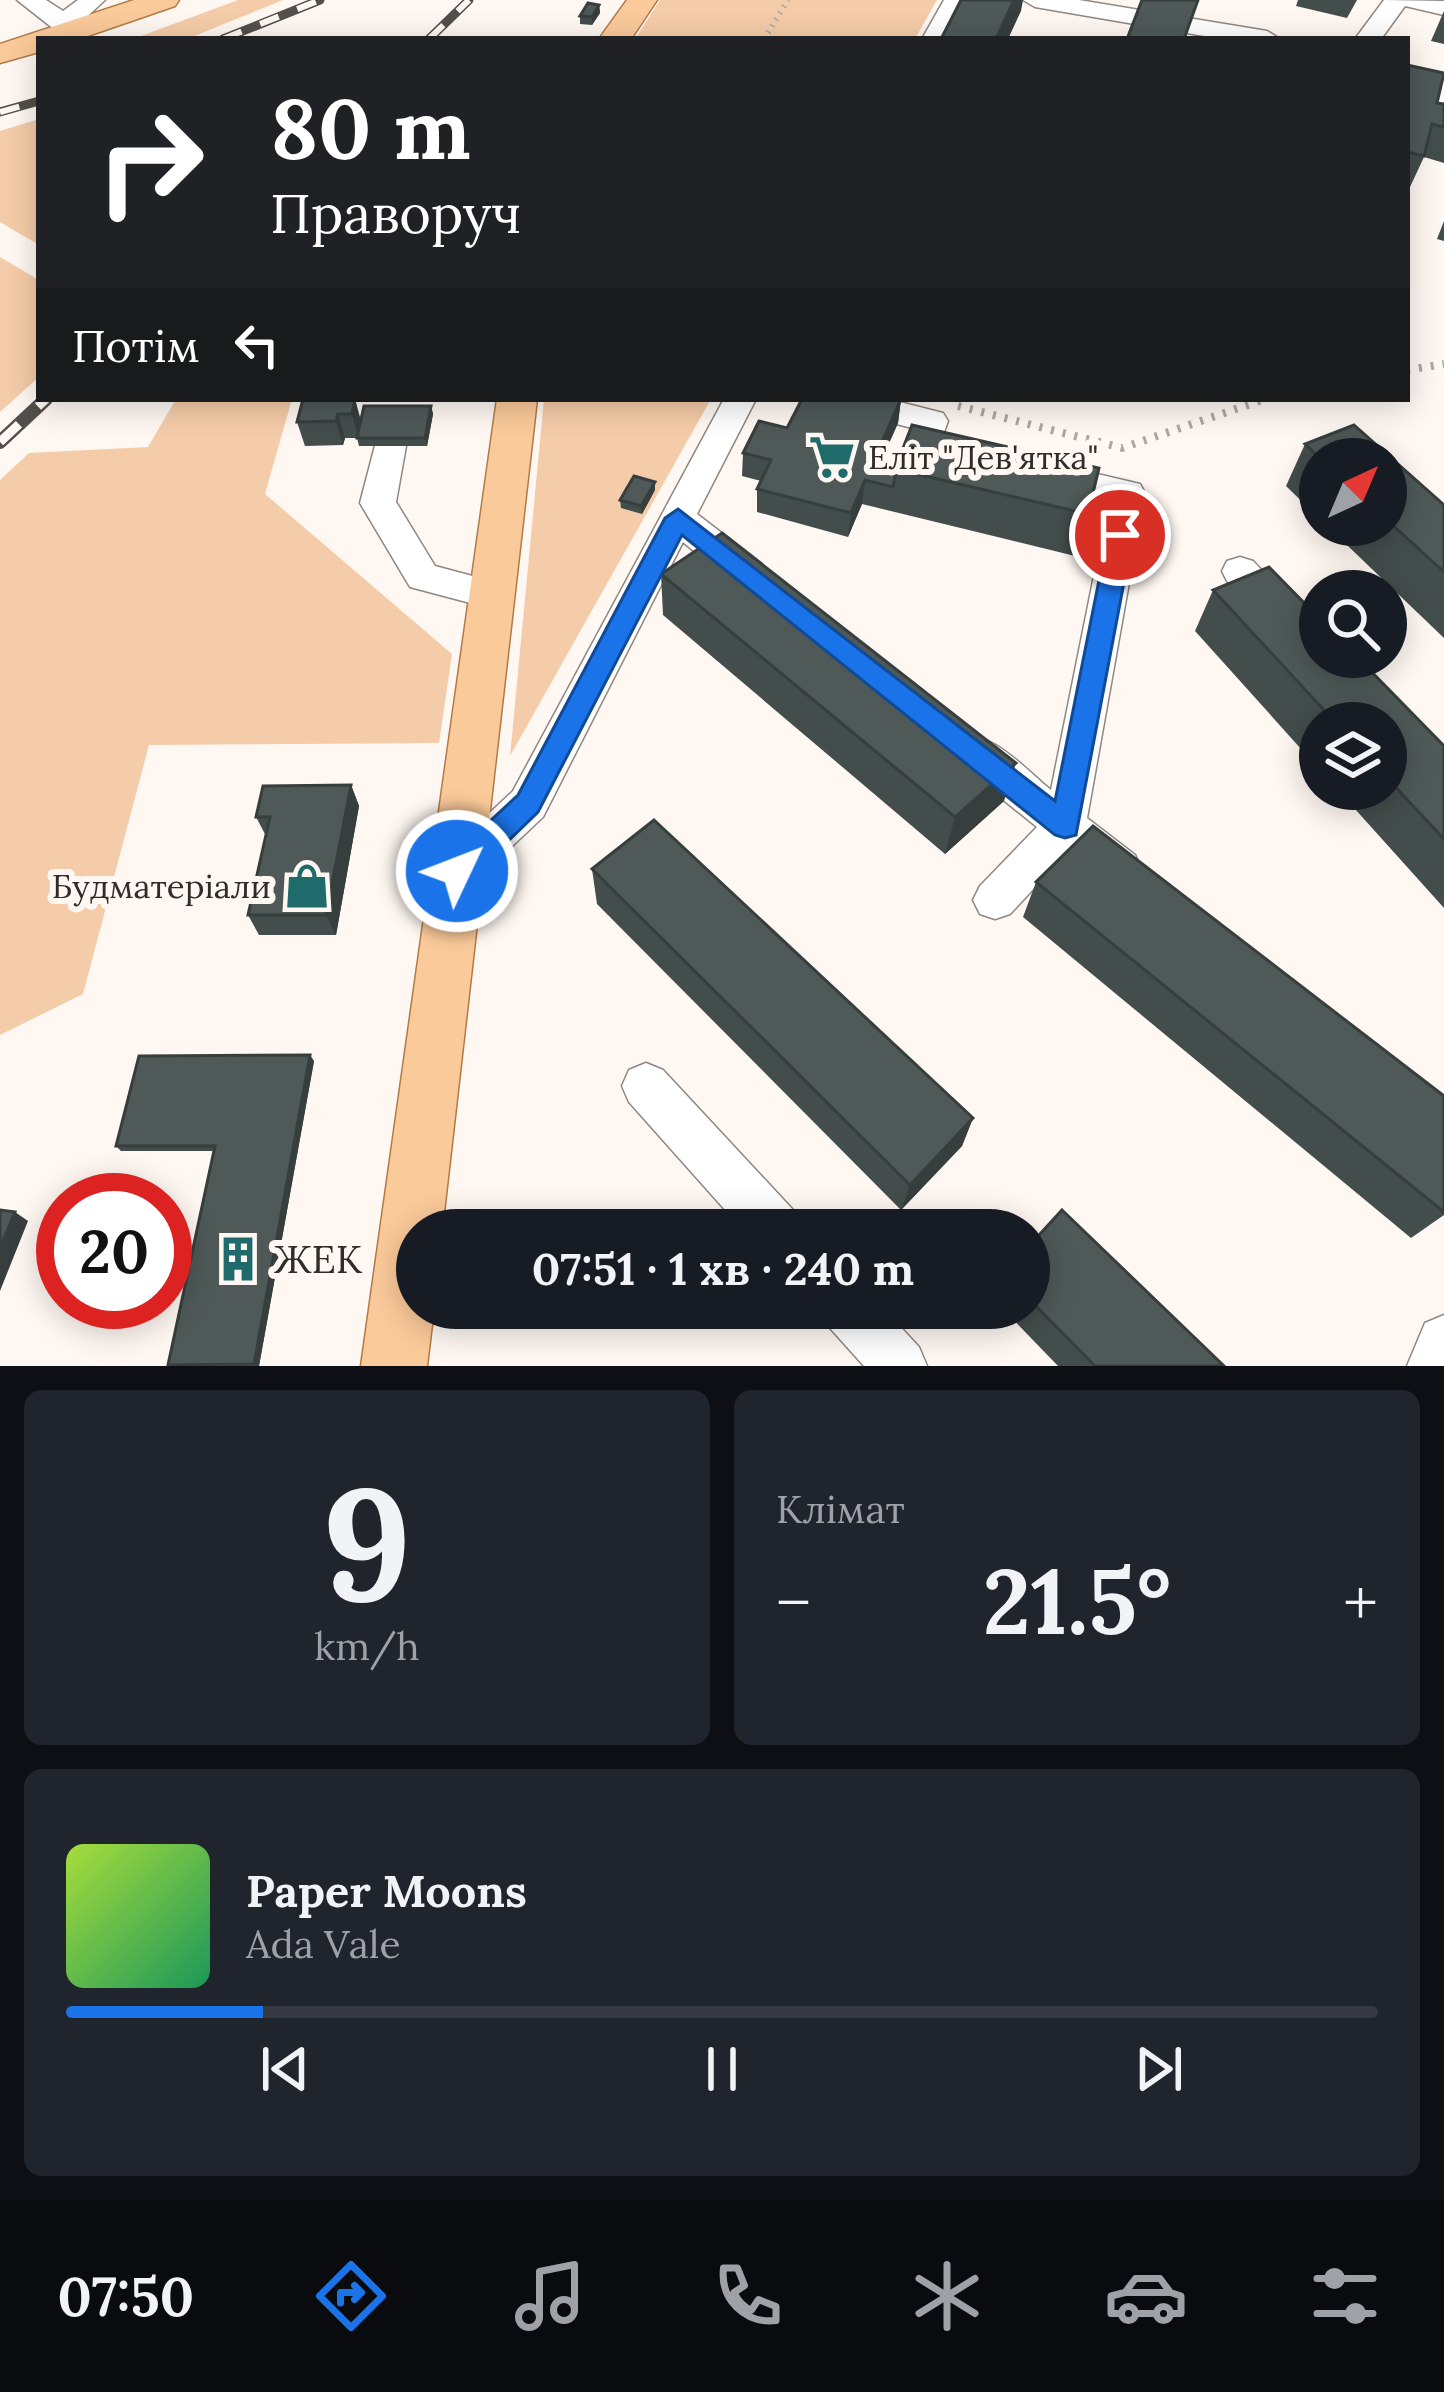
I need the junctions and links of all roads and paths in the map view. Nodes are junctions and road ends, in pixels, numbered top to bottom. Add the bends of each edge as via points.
1 (29, 0) edge
2 (94, 0) edge
3 (164, 0) edge
4 (642, 0) edge
5 (788, 0) edge
6 (956, 0) edge
7 (1035, 0) edge
8 (1397, 0) edge
9 (1412, 0) edge
10 (1113, 8) edge
11 (1444, 8) edge
12 (56, 34) edge
13 (618, 36) edge
14 (766, 36) edge
15 (936, 36) edge
16 (1095, 36) edge
17 (1252, 36) edge
18 (1370, 36) edge
19 (36, 41) edge
20 (0, 54) edge
21 (1444, 364) edge
22 (1410, 370) edge
23 (518, 402) edge
24 (738, 402) edge
25 (855, 402) edge
26 (952, 402) edge
27 (1256, 402) edge
28 (389, 446) edge
29 (678, 518) junction
30 (1240, 571) dead end
31 (493, 595) junction
32 (788, 606) edge
33 (1299, 634) edge
34 (1340, 678) edge
35 (1352, 690) edge
36 (936, 723) edge
37 (1065, 826) junction
38 (457, 871) junction
39 (1160, 899) edge
40 (995, 900) dead end
41 (646, 1086) dead end
42 (758, 1209) edge
43 (867, 1329) edge
44 (1444, 1342) edge
45 (394, 1366) edge
46 (900, 1366) edge
47 (1433, 1366) edge

1 - 12 lane
2 - 12 lane
3 - 12 main road
4 - 13 main road
5 - 14 path
6 - 15 lane
7 - 10 lane
8 - 18 lane
9 - 11 lane
10 - 16 lane
10 - 17 lane
19 - 20 main road
21 - 22 path
23 - 31 main road
24 - 29 lane
25 - 37 lane via 932,421 922,445 1128,493
26 - 27 path via 1122,448
28 - 31 lane via 378,503 423,577
29 - 32 lane
29 - 38 lane via 528,804
30 - 33 lane
31 - 38 main road
34 - 35 lane
36 - 37 lane
37 - 39 lane
37 - 40 lane
38 - 45 main road
41 - 42 lane
43 - 46 lane
44 - 47 lane

